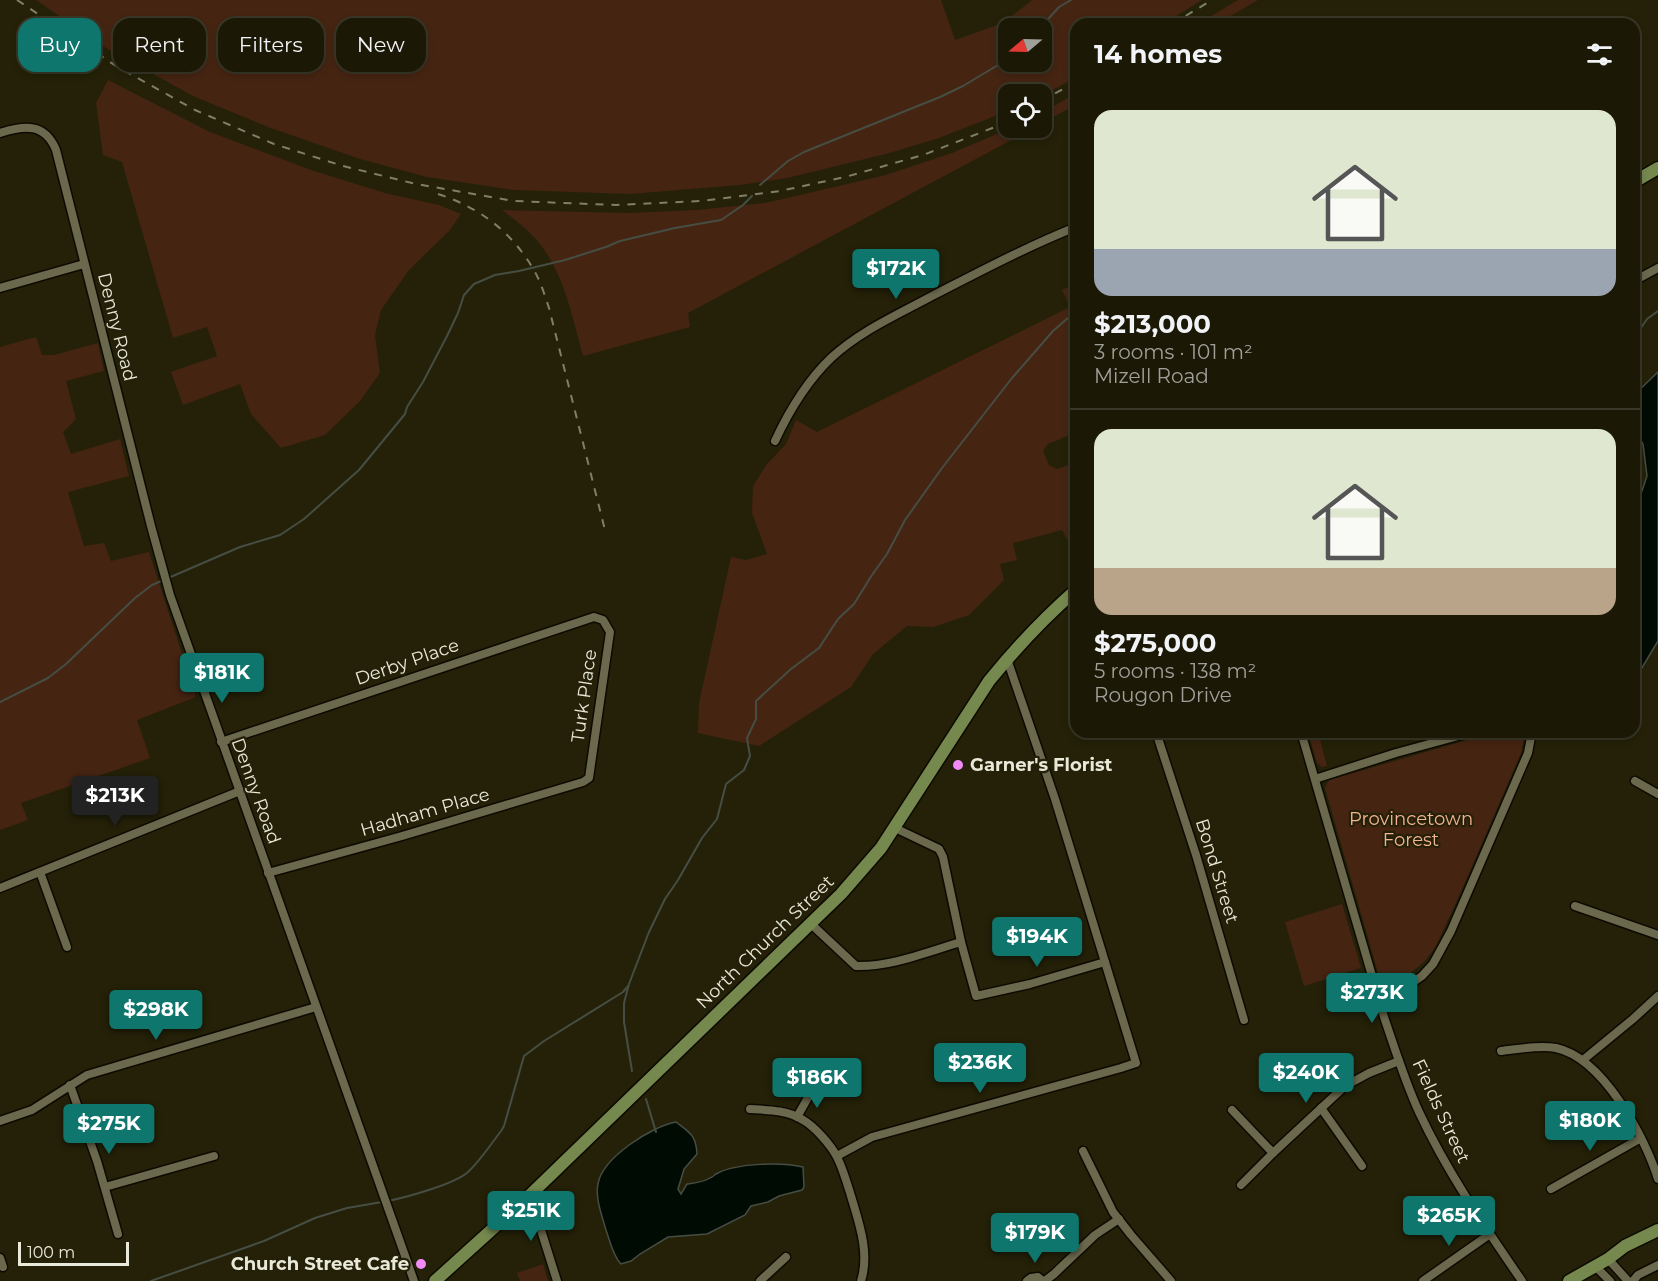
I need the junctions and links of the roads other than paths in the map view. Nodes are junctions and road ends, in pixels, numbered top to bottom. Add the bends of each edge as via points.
1 (0, 132) edge
2 (1658, 168) edge
3 (1640, 178) edge
4 (1070, 230) edge
5 (84, 264) junction
6 (1658, 268) edge
7 (1640, 278) edge
8 (0, 288) edge
9 (775, 441) dead end
10 (1070, 595) edge
11 (603, 620) joint
12 (1007, 659) junction
13 (1158, 738) edge
14 (1303, 738) edge
15 (1434, 738) edge
16 (1531, 738) edge
17 (221, 742) junction
18 (589, 778) joint
19 (1315, 779) junction
20 (1635, 781) dead end
21 (240, 791) junction
22 (1658, 794) edge
23 (894, 828) junction
24 (40, 872) junction
25 (268, 873) junction
26 (0, 888) edge
27 (1575, 906) dead end
28 (810, 923) junction
29 (1658, 935) edge
30 (961, 942) junction
31 (67, 948) dead end
32 (1105, 962) junction
33 (1658, 996) edge
34 (1379, 998) junction
35 (316, 1007) junction
36 (1244, 1020) dead end
37 (1501, 1051) dead end
38 (1583, 1060) junction
39 (1399, 1061) junction
40 (70, 1085) junction
41 (814, 1088) dead end
42 (1321, 1108) junction
43 (750, 1109) dead end
44 (1232, 1110) dead end
45 (797, 1117) junction
46 (0, 1121) edge
47 (1641, 1138) junction
48 (1083, 1151) dead end
49 (1273, 1153) junction
50 (214, 1156) dead end
51 (837, 1156) junction
52 (1362, 1166) dead end
53 (1658, 1179) edge
54 (1241, 1185) dead end
55 (105, 1187) junction
56 (1551, 1189) dead end
57 (530, 1195) junction
58 (1119, 1219) junction
59 (1658, 1230) edge
60 (118, 1234) dead end
61 (1490, 1234) junction
62 (786, 1257) dead end
63 (1608, 1259) junction
64 (1658, 1265) edge
65 (1595, 1266) junction
66 (414, 1281) edge
67 (435, 1281) edge
68 (556, 1281) edge
69 (760, 1281) edge
70 (861, 1281) edge
71 (1027, 1281) edge
72 (1044, 1281) edge
73 (1171, 1281) edge
74 (1423, 1281) edge
75 (1522, 1281) edge
76 (1569, 1281) edge
77 (1610, 1281) edge
78 (1631, 1281) edge

1 - 5 street, Denny Road via 33,128 52,140
2 - 3 main road
4 - 9 street via 960,282 855,339 812,380 785,418
5 - 8 street
5 - 17 street, Denny Road via 159,559
6 - 7 street
10 - 12 main road, North Church Street
11 - 17 street, Derby Place via 594,617
11 - 18 street, Turk Place via 610,632
12 - 23 main road, North Church Street via 988,681
12 - 32 street
13 - 36 street, Bond Street
14 - 19 street, Fields Street
15 - 19 street
16 - 34 street via 1528,753 1451,931 1433,964 1402,990
17 - 21 street, Denny Road
18 - 25 street, Hadham Place
19 - 34 street, Fields Street
20 - 22 street
21 - 24 street
21 - 25 street, Denny Road
23 - 28 main road, North Church Street via 841,894
23 - 30 street via 939,849
24 - 26 street
24 - 31 street
25 - 35 street, Denny Road
27 - 29 street
28 - 30 street via 856,966 884,964
28 - 57 main road, North Church Street
30 - 32 street via 976,996
32 - 51 street via 1136,1063 872,1137
33 - 38 street
34 - 39 street, Fields Street
35 - 40 street via 96,1072
35 - 66 street, Denny Road
37 - 38 street via 1556,1048
38 - 47 street via 1603,1079
39 - 42 street via 1346,1086
39 - 61 street, Fields Street via 1424,1121
40 - 46 street via 32,1110
40 - 55 street
41 - 45 street
42 - 49 street
42 - 52 street
43 - 45 street via 787,1112
44 - 49 street
45 - 51 street via 822,1137
47 - 53 street
47 - 56 street
48 - 58 street
49 - 54 street
50 - 55 street
51 - 70 street via 861,1228
55 - 60 street
57 - 67 main road, North Church Street
57 - 68 street
58 - 72 street
58 - 73 street
59 - 63 main road
61 - 74 street
61 - 75 street, Fields Street
62 - 69 street
63 - 65 main road
63 - 78 street
64 - 78 street
65 - 76 main road
65 - 77 street
71 - 72 street via 1038,1276

